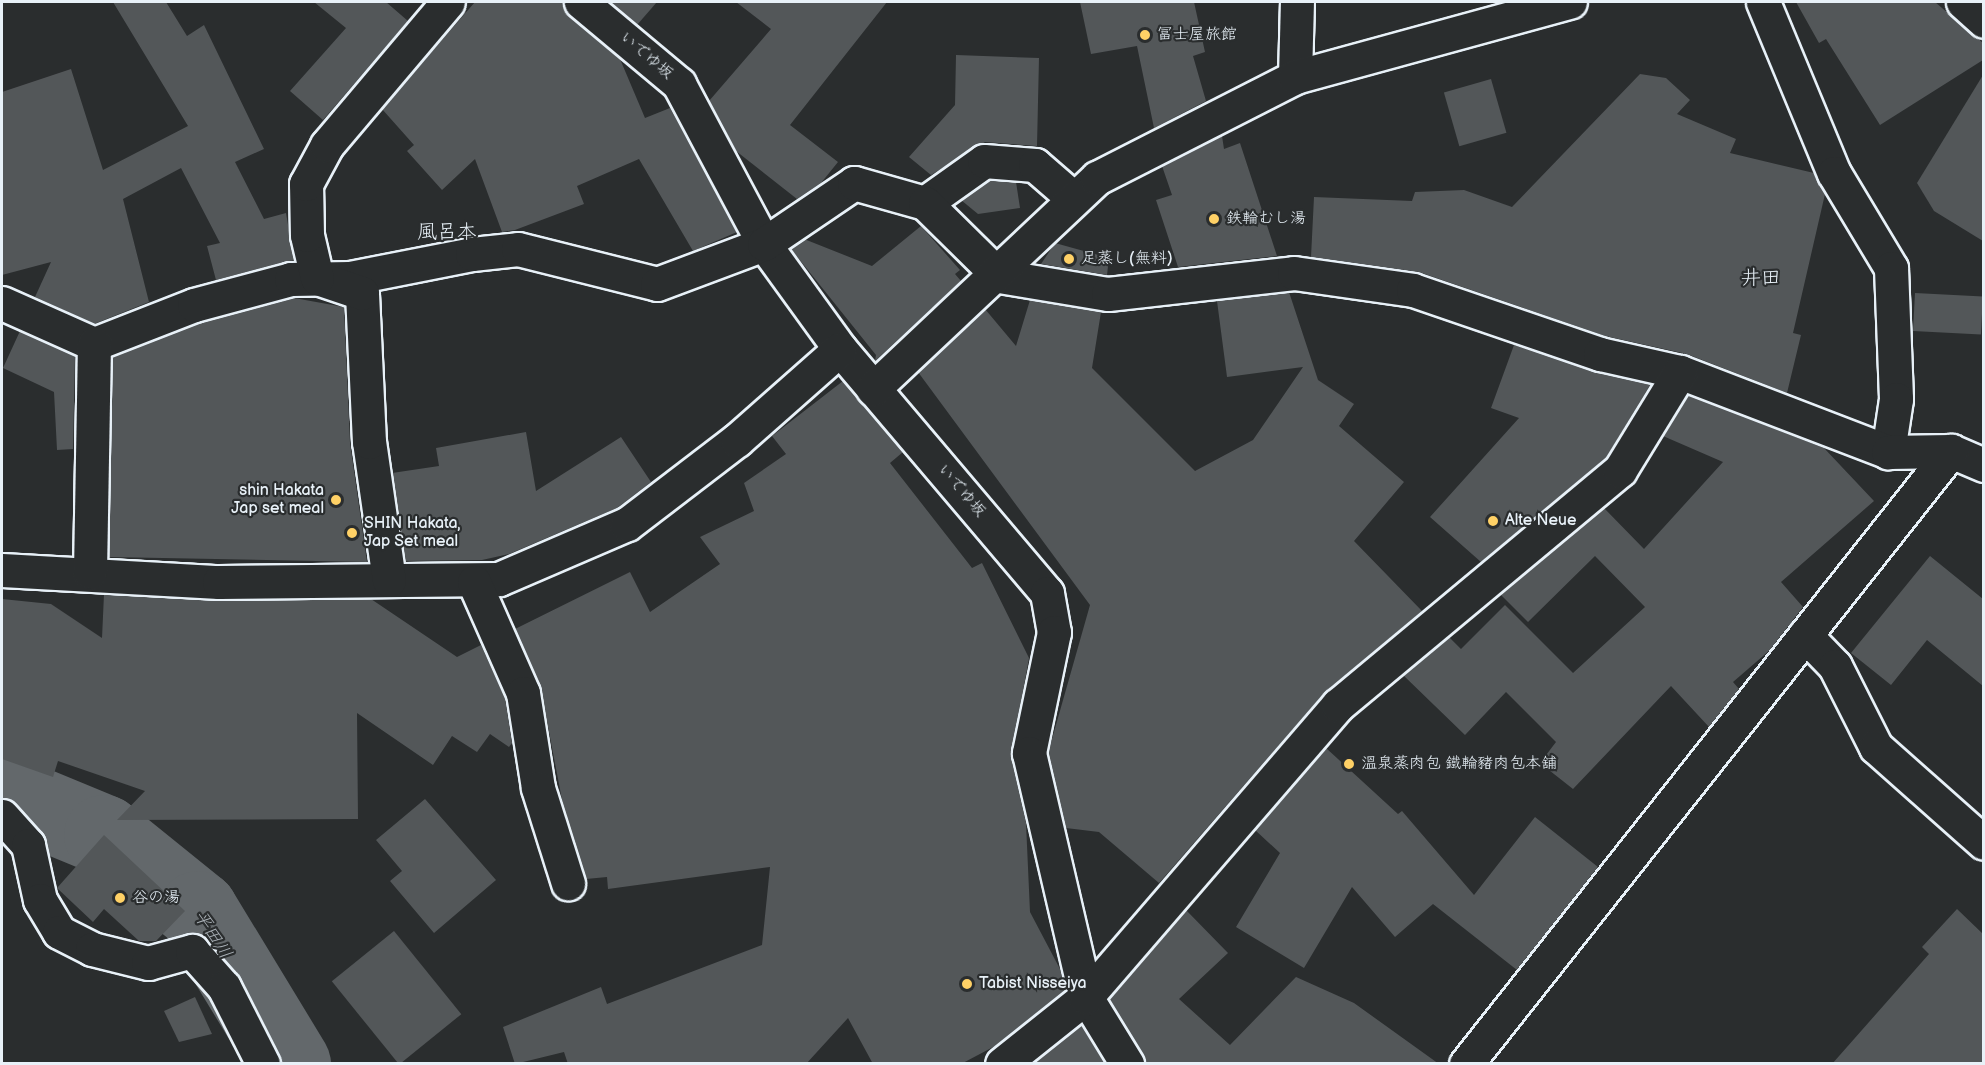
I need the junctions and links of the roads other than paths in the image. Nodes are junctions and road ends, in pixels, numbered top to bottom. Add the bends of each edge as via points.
1 (448, 2) edge
2 (581, 2) edge
3 (1297, 2) edge
4 (1570, 2) edge
5 (1763, 2) edge
6 (1963, 2) edge
7 (1983, 21) edge
8 (1296, 77) junction
9 (1073, 198) junction
10 (925, 203) junction
11 (764, 244) junction
12 (999, 276) junction
13 (318, 278) junction
14 (2, 303) edge
15 (94, 344) junction
16 (840, 349) junction
17 (1680, 372) junction
18 (873, 389) junction
19 (1951, 451) junction
20 (1888, 452) junction
21 (1983, 465) edge
22 (2, 570) edge
23 (90, 572) junction
24 (389, 580) junction
25 (474, 582) junction
26 (1805, 636) junction
27 (2, 816) edge
28 (1983, 843) edge
29 (568, 883) dead end
30 (1086, 997) junction
31 (263, 1064) edge
32 (1002, 1064) edge
33 (1127, 1064) edge
34 (1466, 1064) edge

1 - 13 street via 327,145 306,184 307,235
2 - 11 street, いでゆ坂 via 679,84
3 - 8 street
4 - 8 street
5 - 20 street via 1834,173 1891,268 1896,399
6 - 7 street
8 - 9 street via 1097,178
9 - 10 street via 1035,165 984,161
9 - 12 street
10 - 11 street via 854,183
10 - 12 street
11 - 13 street via 657,284 518,249 350,278
11 - 16 street, いでゆ坂
12 - 17 street via 1108,294 1294,273 1413,290 1600,354
12 - 18 street
13 - 15 street via 291,279 194,305
13 - 24 street via 362,293 369,442
14 - 15 street
15 - 23 street
16 - 18 street, いでゆ坂
16 - 25 street via 737,440 627,524 499,579
17 - 20 street
17 - 30 street via 1620,470 1338,705
18 - 30 street, いでゆ坂 via 1047,593 1054,632 1029,753
19 - 20 street
19 - 21 street
19 - 26 street
22 - 23 street
23 - 24 street via 219,582
24 - 25 street
25 - 29 street via 523,693 538,788
26 - 28 street via 1835,666 1876,747
26 - 34 street
27 - 31 street via 28,845 40,900 59,932 92,949 148,963 192,951 224,987
30 - 32 street
30 - 33 street, いでゆ坂

